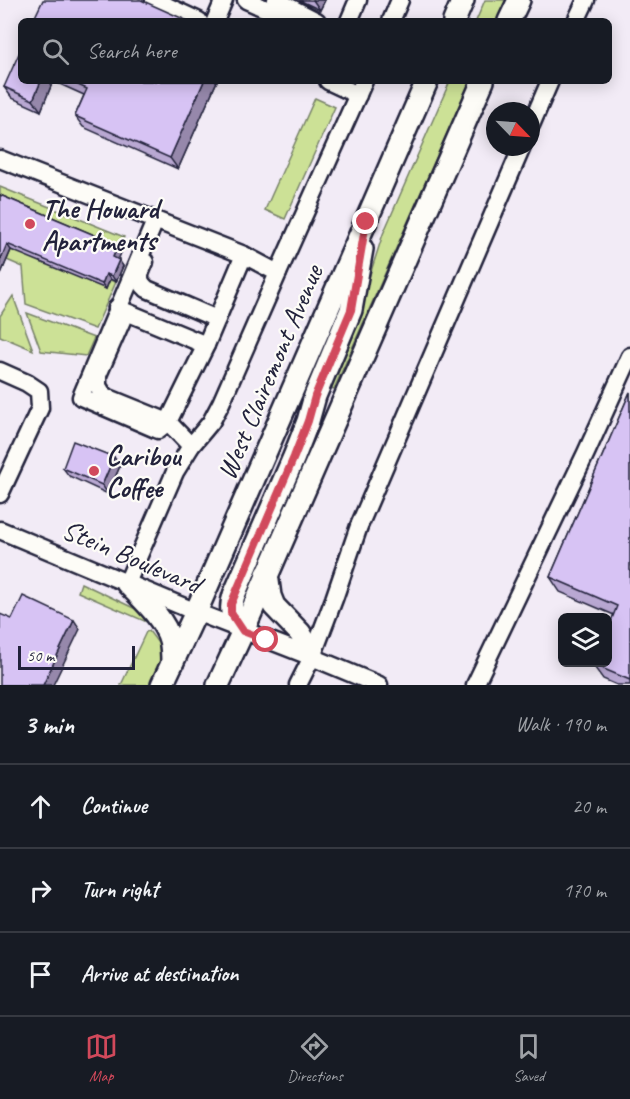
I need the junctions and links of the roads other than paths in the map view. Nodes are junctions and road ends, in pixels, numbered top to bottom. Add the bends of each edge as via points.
1 (154, 0) edge
2 (224, 0) edge
3 (276, 0) edge
4 (358, 0) edge
5 (400, 0) edge
6 (463, 0) edge
7 (519, 0) edge
8 (585, 0) edge
9 (253, 1) edge
10 (193, 18) edge
11 (216, 18) edge
12 (287, 18) edge
13 (311, 18) edge
14 (350, 18) edge
15 (392, 18) edge
16 (455, 18) edge
17 (510, 18) edge
18 (577, 18) edge
19 (342, 84) edge
20 (426, 84) edge
21 (482, 84) edge
22 (549, 84) edge
23 (361, 88) edge
24 (540, 104) edge
25 (518, 156) edge
26 (0, 159) edge
27 (366, 222) junction
28 (153, 226) junction
29 (244, 255) junction
30 (278, 273) junction
31 (117, 308) junction
32 (217, 319) junction
33 (206, 345) junction
34 (630, 356) edge
35 (0, 371) edge
36 (168, 422) junction
37 (191, 446) junction
38 (0, 495) edge
39 (0, 530) edge
40 (267, 574) junction
41 (126, 583) junction
42 (196, 612) junction
43 (243, 631) junction
44 (312, 657) junction
45 (172, 665) junction
46 (162, 685) edge
47 (218, 685) edge
48 (298, 685) edge
49 (379, 685) edge
50 (475, 685) edge

1 - 10 street
2 - 11 street
3 - 13 street
4 - 14 street
5 - 15 street
6 - 16 main road
7 - 17 main road
8 - 18 street
9 - 12 street
19 - 23 street
20 - 27 main road, West Clairemont Avenue
21 - 40 main road
22 - 24 street
23 - 30 street
25 - 44 street via 359,525
26 - 28 street
27 - 42 main road, West Clairemont Avenue
27 - 43 main road via 351,310 231,604 231,613
28 - 29 street
28 - 31 street
28 - 32 street via 153,246 140,277 141,284
29 - 30 street
29 - 32 street
30 - 37 street via 222,403
31 - 33 street
31 - 36 street via 81,397 158,430
32 - 33 street
33 - 36 street
34 - 50 street
35 - 38 street via 39,391 40,408
36 - 37 street
37 - 41 street via 175,472
39 - 41 street, Stein Boulevard
40 - 43 main road
40 - 44 main road via 274,606 300,633
41 - 42 street, Stein Boulevard
41 - 45 main road via 167,632
42 - 43 street, Stein Boulevard
42 - 45 main road, West Clairemont Avenue
43 - 44 street, Stein Boulevard
43 - 47 main road
44 - 48 street
44 - 49 street, Stein Boulevard
45 - 46 main road, West Clairemont Avenue

